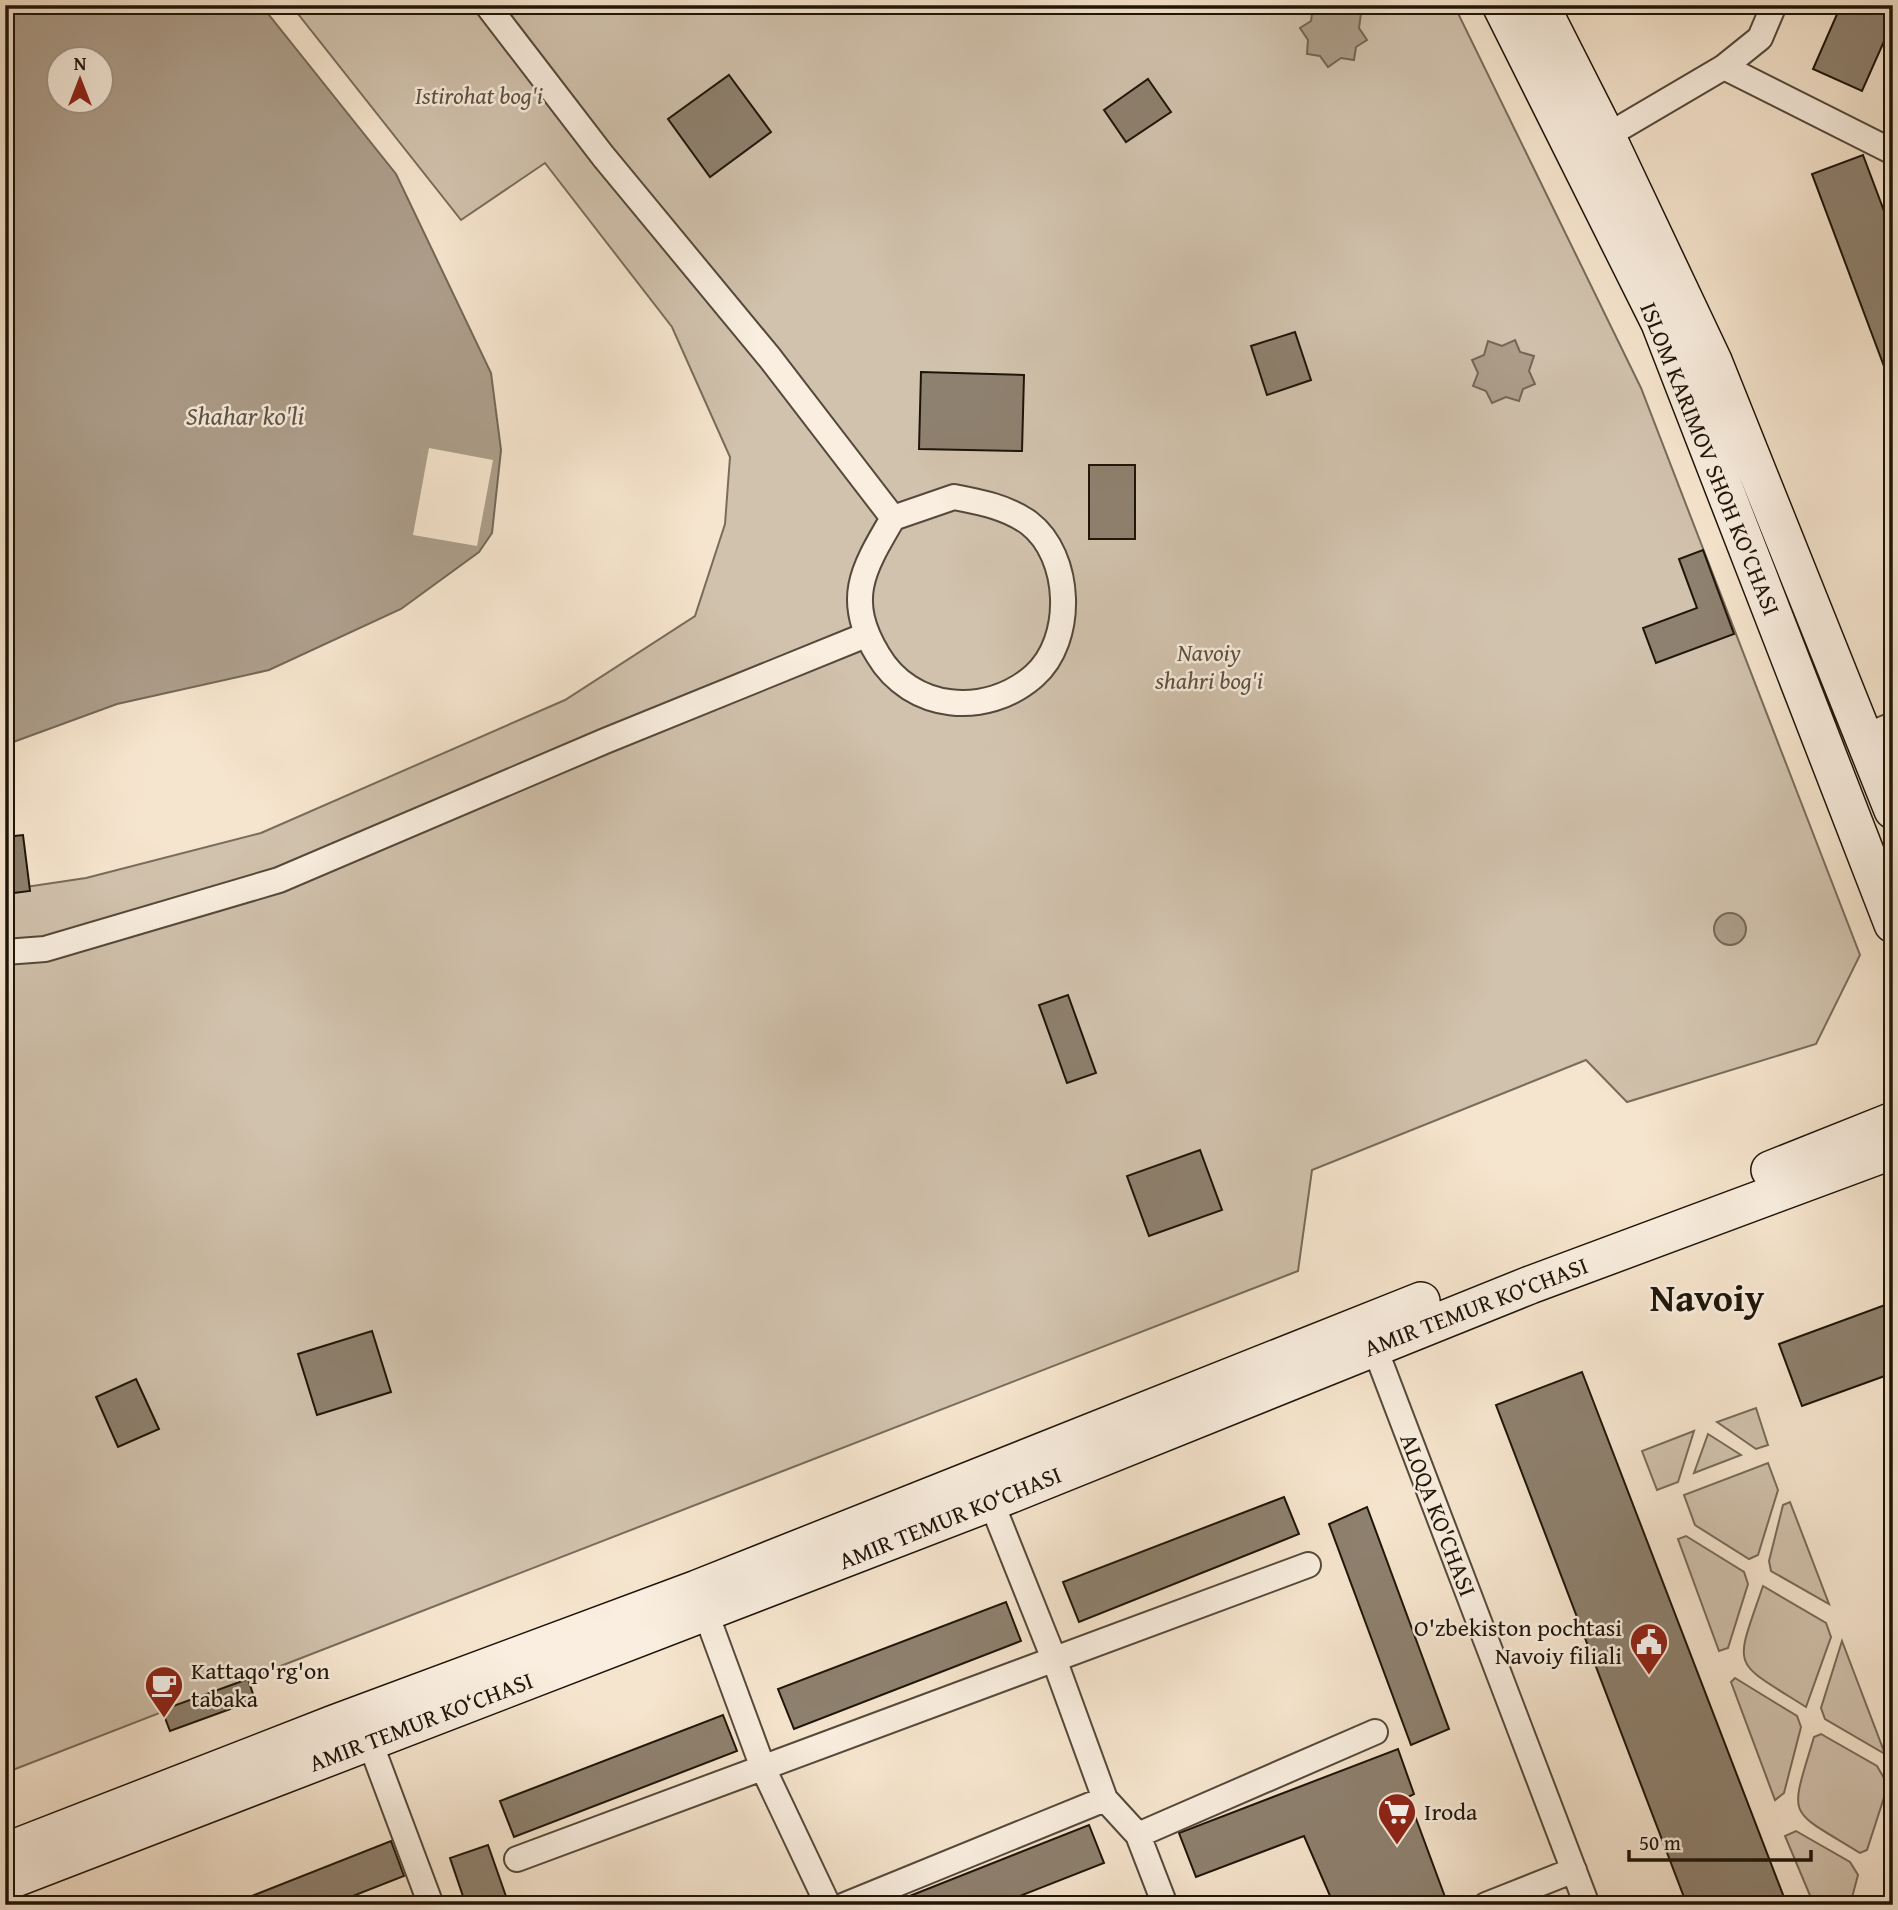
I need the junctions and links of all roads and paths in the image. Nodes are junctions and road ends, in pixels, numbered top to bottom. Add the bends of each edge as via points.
1 (487, 5) edge
2 (1501, 5) edge
3 (1540, 5) edge
4 (1774, 5) edge
5 (1724, 67) junction
6 (1591, 144) junction
7 (1893, 152) edge
8 (893, 518) junction
9 (866, 635) junction
10 (1878, 731) edge
11 (1893, 810) edge
12 (1893, 924) edge
13 (5, 952) edge
14 (1893, 1121) edge
15 (1893, 1150) edge
16 (1369, 1334) junction
17 (987, 1490) junction
18 (1308, 1565) dead end
19 (702, 1602) junction
20 (1054, 1659) junction
21 (365, 1729) junction
22 (1376, 1732) dead end
23 (763, 1768) junction
24 (1105, 1799) junction
25 (1138, 1835) junction
26 (5, 1852) edge
27 (517, 1860) dead end
28 (1574, 1870) junction
29 (5, 1882) edge
30 (430, 1905) edge
31 (828, 1905) edge
32 (845, 1905) edge
33 (1165, 1905) edge
34 (1486, 1905) edge
35 (1587, 1905) edge

1 - 8 street
2 - 6 main road, ISLOM KARIMOV SHOH KO'CHASI
3 - 6 main road, ISLOM KARIMOV SHOH KO'CHASI
4 - 5 street via 1760,38
5 - 6 street
5 - 7 street
6 - 10 main road, ISLOM KARIMOV SHOH KO'CHASI via 1713,361
6 - 12 main road, ISLOM KARIMOV SHOH KO'CHASI
8 - 9 street via 862,573
8 - 9 street via 954,497 992,504 1030,524 1056,559 1065,606 1058,634 1036,675 1009,693 976,704 944,703 908,689 883,664
9 - 13 street via 279,880 46,949
10 - 11 main road, ISLOM KARIMOV SHOH KO'CHASI
14 - 16 main road, AMIR TEMUR KO‘CHASI
15 - 16 main road, AMIR TEMUR KO‘CHASI
16 - 17 main road, AMIR TEMUR KO‘CHASI
16 - 28 street, ALOQA KO'CHASI
17 - 19 main road, AMIR TEMUR KO‘CHASI
17 - 20 street
18 - 20 street
19 - 21 main road, AMIR TEMUR KO‘CHASI
19 - 23 street
20 - 23 street
20 - 24 street
21 - 26 main road, AMIR TEMUR KO‘CHASI
21 - 29 main road, AMIR TEMUR KO‘CHASI
21 - 30 street
22 - 25 street
23 - 27 street
23 - 31 street
24 - 25 street
24 - 32 street
25 - 33 street
28 - 34 street
28 - 35 street, ALOQA KO'CHASI

